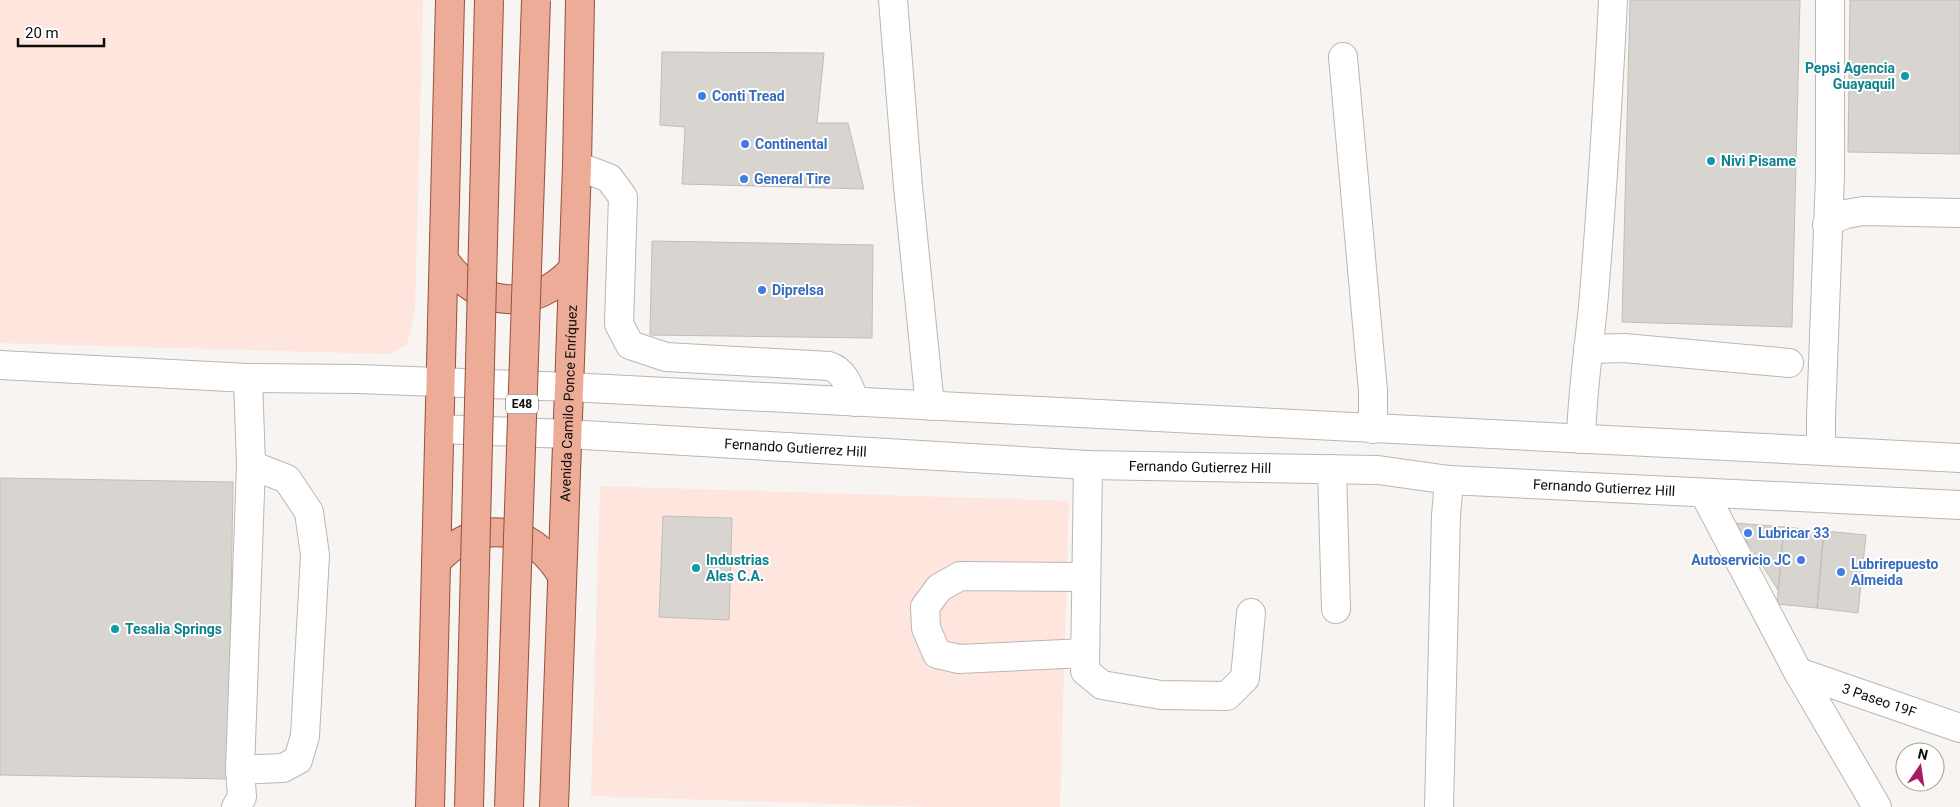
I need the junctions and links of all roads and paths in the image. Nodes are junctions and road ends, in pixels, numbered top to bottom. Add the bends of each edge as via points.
1 (450, 0) edge
2 (489, 0) edge
3 (536, 0) edge
4 (580, 0) edge
5 (893, 0) edge
6 (1613, 0) edge
7 (1830, 0) edge
8 (1343, 57) dead end
9 (577, 166) junction
10 (1960, 213) edge
11 (1828, 225) junction
12 (445, 261) junction
13 (573, 269) junction
14 (1588, 349) junction
15 (1789, 363) dead end
16 (0, 365) edge
17 (248, 378) junction
18 (440, 383) junction
19 (569, 387) junction
20 (855, 402) junction
21 (930, 406) junction
22 (440, 429) junction
23 (1372, 429) junction
24 (567, 434) junction
25 (1581, 438) junction
26 (1821, 450) junction
27 (1960, 458) edge
28 (251, 465) junction
29 (1088, 465) junction
30 (1332, 468) junction
31 (1448, 480) junction
32 (1704, 494) junction
33 (1960, 505) edge
34 (436, 562) junction
35 (562, 576) junction
36 (1086, 576) junction
37 (1336, 609) dead end
38 (1250, 613) dead end
39 (1085, 653) junction
40 (1798, 672) junction
41 (1960, 728) edge
42 (240, 770) junction
43 (236, 807) edge
44 (430, 807) edge
45 (469, 807) edge
46 (509, 807) edge
47 (554, 807) edge
48 (1438, 807) edge
49 (1878, 807) edge

1 - 12 main road
2 - 45 main road, bridge
3 - 46 main road, E48, bridge
4 - 9 main road, Avenida Camilo Ponce Enríquez
5 - 21 street
6 - 14 street via 1604,180
7 - 11 street
8 - 23 street via 1373,390
9 - 13 main road, Avenida Camilo Ponce Enríquez
9 - 20 street via 609,178 623,197 619,324 630,345 666,357 830,366 837,368 845,377
10 - 11 street via 1863,211 1846,214
11 - 26 street
12 - 13 main road via 454,274 471,288 507,299 522,299 544,292
12 - 18 main road
13 - 19 main road, Avenida Camilo Ponce Enríquez
14 - 15 street via 1624,348
14 - 25 street via 1581,401
16 - 17 street
17 - 18 street
17 - 28 street
18 - 19 street
18 - 22 main road
19 - 20 street
19 - 24 main road, Avenida Camilo Ponce Enríquez
20 - 21 street
21 - 23 street
22 - 24 street, Fernando Gutierrez Hill
22 - 34 main road
23 - 25 street
24 - 29 street, Fernando Gutierrez Hill
24 - 35 main road, Avenida Camilo Ponce Enríquez
25 - 26 street
26 - 27 street
28 - 42 street
28 - 42 street via 287,479 309,512 315,555 305,736 298,760 283,768
29 - 30 street, Fernando Gutierrez Hill
29 - 36 street
30 - 31 street, Fernando Gutierrez Hill via 1378,470
30 - 37 street
31 - 32 street, Fernando Gutierrez Hill
31 - 48 street
32 - 33 street, Fernando Gutierrez Hill
32 - 40 street
34 - 35 main road via 458,542 488,533 503,533 532,542
34 - 44 main road
35 - 47 main road, Avenida Camilo Ponce Enríquez
36 - 39 street
36 - 39 street via 960,576 939,588 926,607 926,628 937,654 959,659
38 - 39 street via 1245,678 1227,696 1162,695 1102,685 1085,671
40 - 41 street, 3 Paseo 19F
40 - 49 street
42 - 43 street via 242,797

